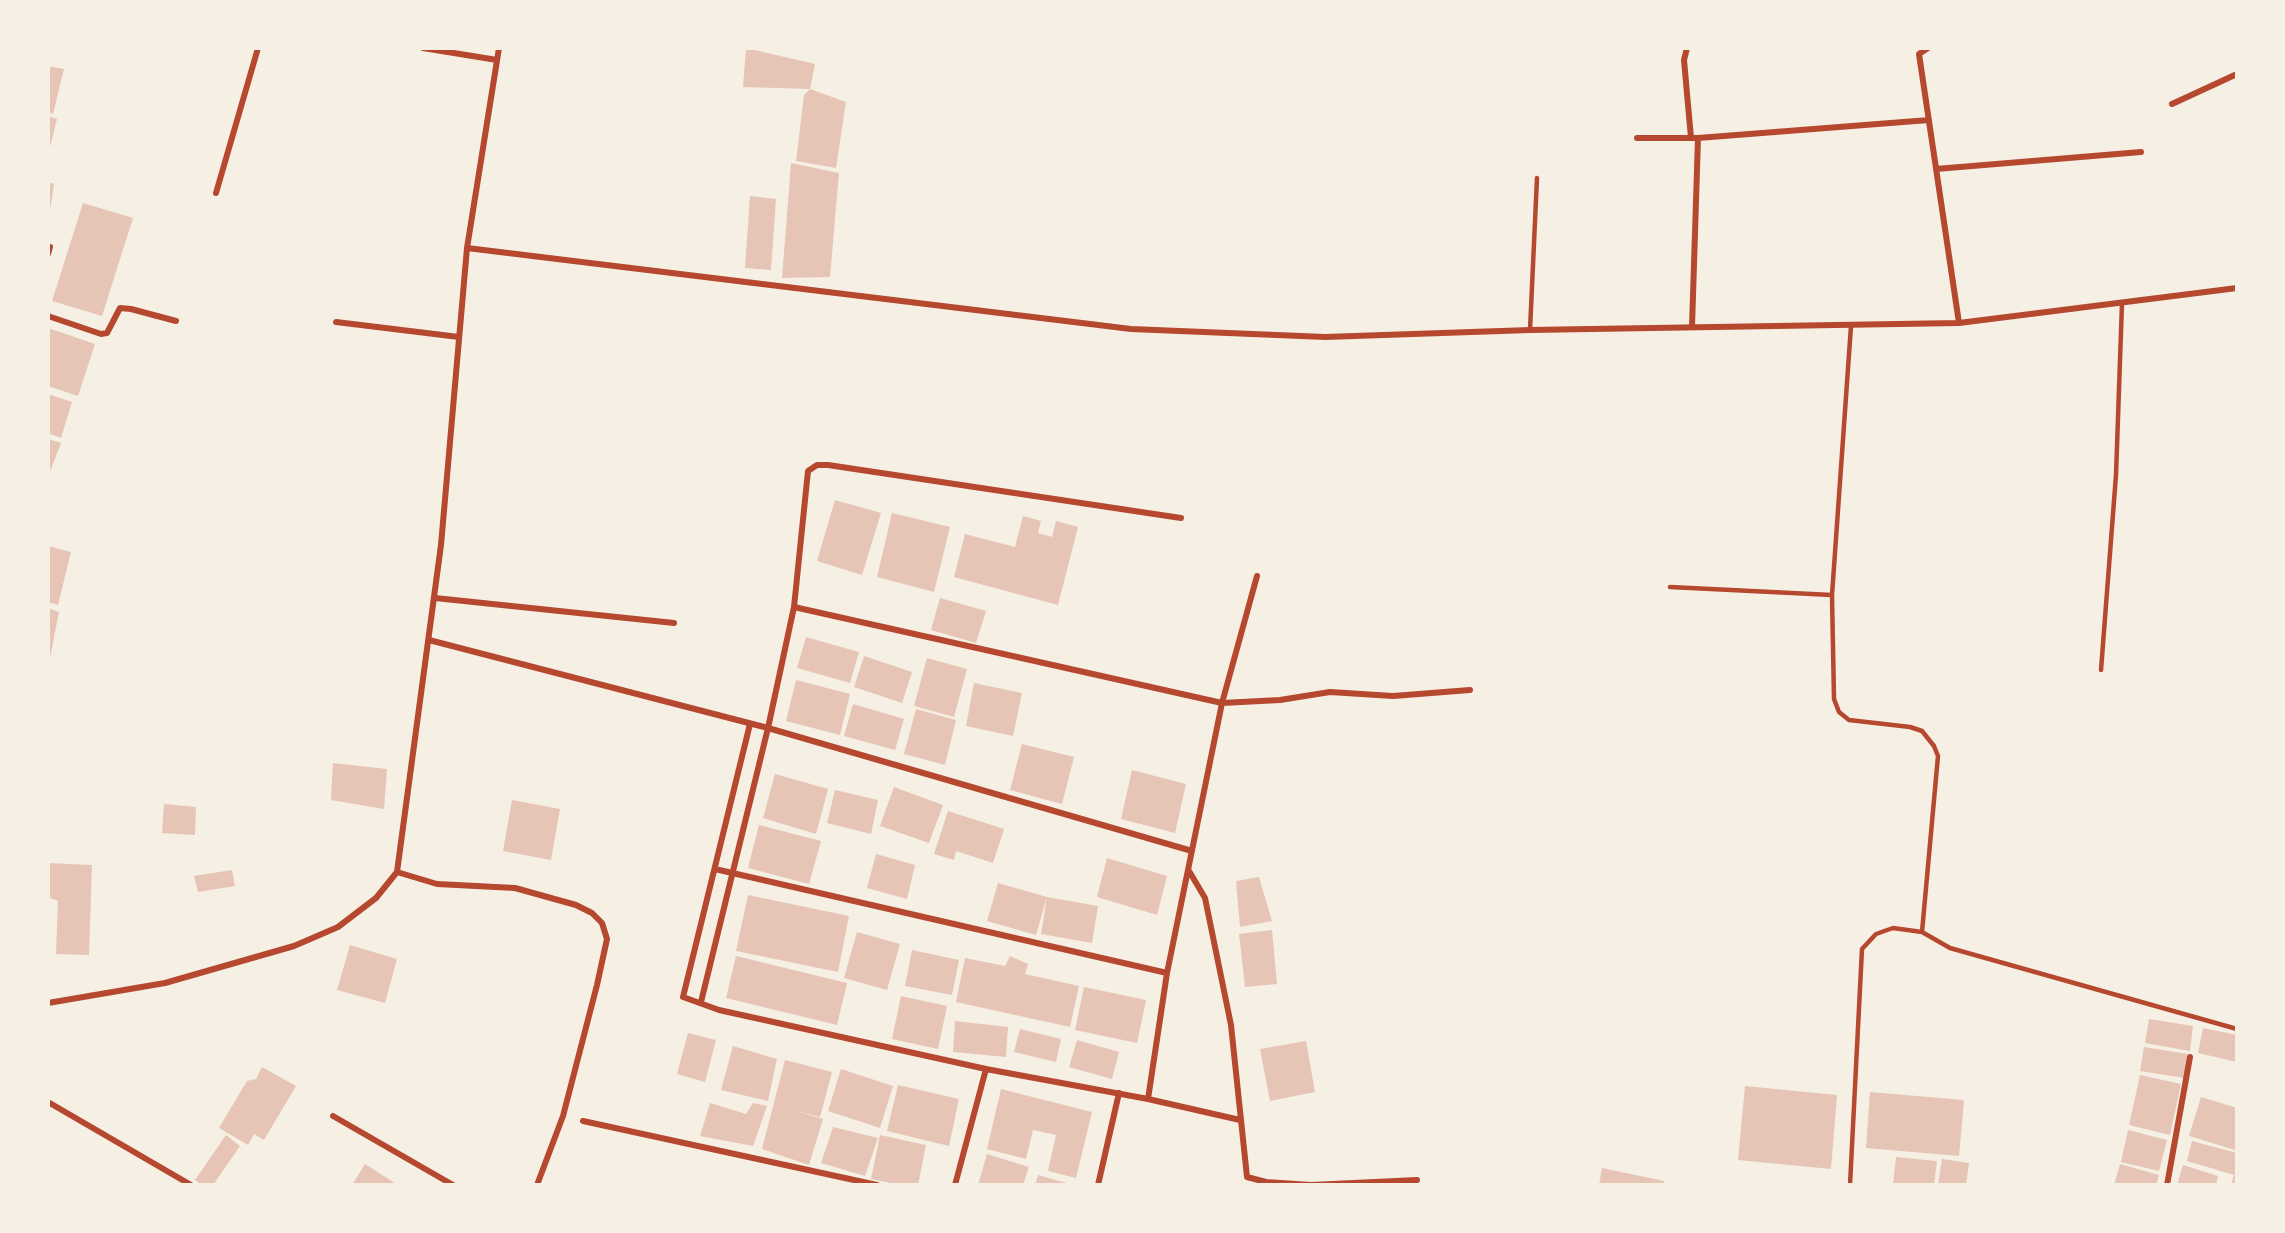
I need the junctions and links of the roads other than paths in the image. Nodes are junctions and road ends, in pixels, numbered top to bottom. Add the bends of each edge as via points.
1 (258, 48) edge
2 (423, 48) edge
3 (499, 48) edge
4 (1688, 48) edge
5 (1928, 48) edge
6 (497, 60) junction
7 (2237, 74) edge
8 (2172, 105) dead end
9 (1929, 120) junction
10 (1636, 138) dead end
11 (1695, 138) junction
12 (2141, 152) dead end
13 (1936, 170) junction
14 (1537, 178) dead end
15 (216, 193) dead end
16 (467, 248) junction
17 (2237, 288) edge
18 (2121, 303) junction
19 (48, 316) edge
20 (176, 321) dead end
21 (336, 322) dead end
22 (1959, 323) junction
23 (1851, 326) junction
24 (1692, 327) junction
25 (1530, 330) junction
26 (459, 337) junction
27 (1181, 518) dead end
28 (1257, 576) dead end
29 (1670, 587) dead end
30 (1832, 595) junction
31 (435, 598) junction
32 (794, 607) junction
33 (674, 623) dead end
34 (429, 640) junction
35 (2101, 670) dead end
36 (1470, 690) dead end
37 (1222, 703) junction
38 (750, 724) junction
39 (768, 728) junction
40 (1192, 851) junction
41 (715, 869) junction
42 (1189, 871) junction
43 (397, 872) junction
44 (732, 873) junction
45 (1922, 932) junction
46 (1167, 973) junction
47 (701, 1002) junction
48 (48, 1004) edge
49 (2237, 1029) edge
50 (2190, 1058) dead end
51 (986, 1069) junction
52 (1119, 1093) junction
53 (1148, 1099) junction
54 (48, 1102) edge
55 (333, 1116) dead end
56 (1240, 1120) junction
57 (583, 1121) dead end
58 (1417, 1180) dead end
59 (191, 1185) edge
60 (453, 1185) edge
61 (537, 1185) edge
62 (877, 1185) edge
63 (955, 1185) edge
64 (1098, 1185) edge
65 (1850, 1185) edge
66 (2167, 1185) edge

1 - 15 street
2 - 6 street
3 - 6 street
4 - 11 street via 1684,60
5 - 9 street via 1919,54
6 - 16 street
7 - 8 street
9 - 11 street
9 - 13 street
10 - 11 street
11 - 24 street
12 - 13 street
13 - 22 street
14 - 25 lane
16 - 25 street via 1131,329 1325,337
16 - 26 street
17 - 18 street
18 - 22 street
18 - 35 lane via 2116,475
19 - 20 street via 101,334 107,333 120,308
21 - 26 street
22 - 23 street
23 - 24 street
23 - 30 lane
24 - 25 street
26 - 31 street
27 - 32 street via 817,465 808,471
28 - 37 street
29 - 30 lane
30 - 45 lane via 1834,699 1839,712 1849,720 1922,731 1938,756
31 - 33 street
31 - 34 street
32 - 37 street
32 - 39 street
34 - 38 street
34 - 43 street
36 - 37 street via 1393,696 1330,692 1266,702
37 - 40 street
38 - 39 street
38 - 41 street
39 - 40 street
39 - 44 street
40 - 42 street
41 - 44 street
41 - 47 street via 683,997
42 - 46 street
42 - 56 street via 1204,898 1231,1025
43 - 48 street via 376,898 338,927 294,946 165,983
43 - 61 street via 437,884 515,888 576,905 602,923 607,939 597,985 563,1116
44 - 46 street
44 - 47 street
45 - 49 lane via 1950,948
45 - 65 lane via 1893,928 1876,934 1862,949
46 - 53 street
47 - 51 street via 719,1010
50 - 66 street
51 - 52 street
51 - 63 street
52 - 53 street
52 - 64 street
53 - 56 street
54 - 59 street
55 - 60 street
56 - 58 street via 1247,1176 1266,1182 1311,1185
57 - 62 street

